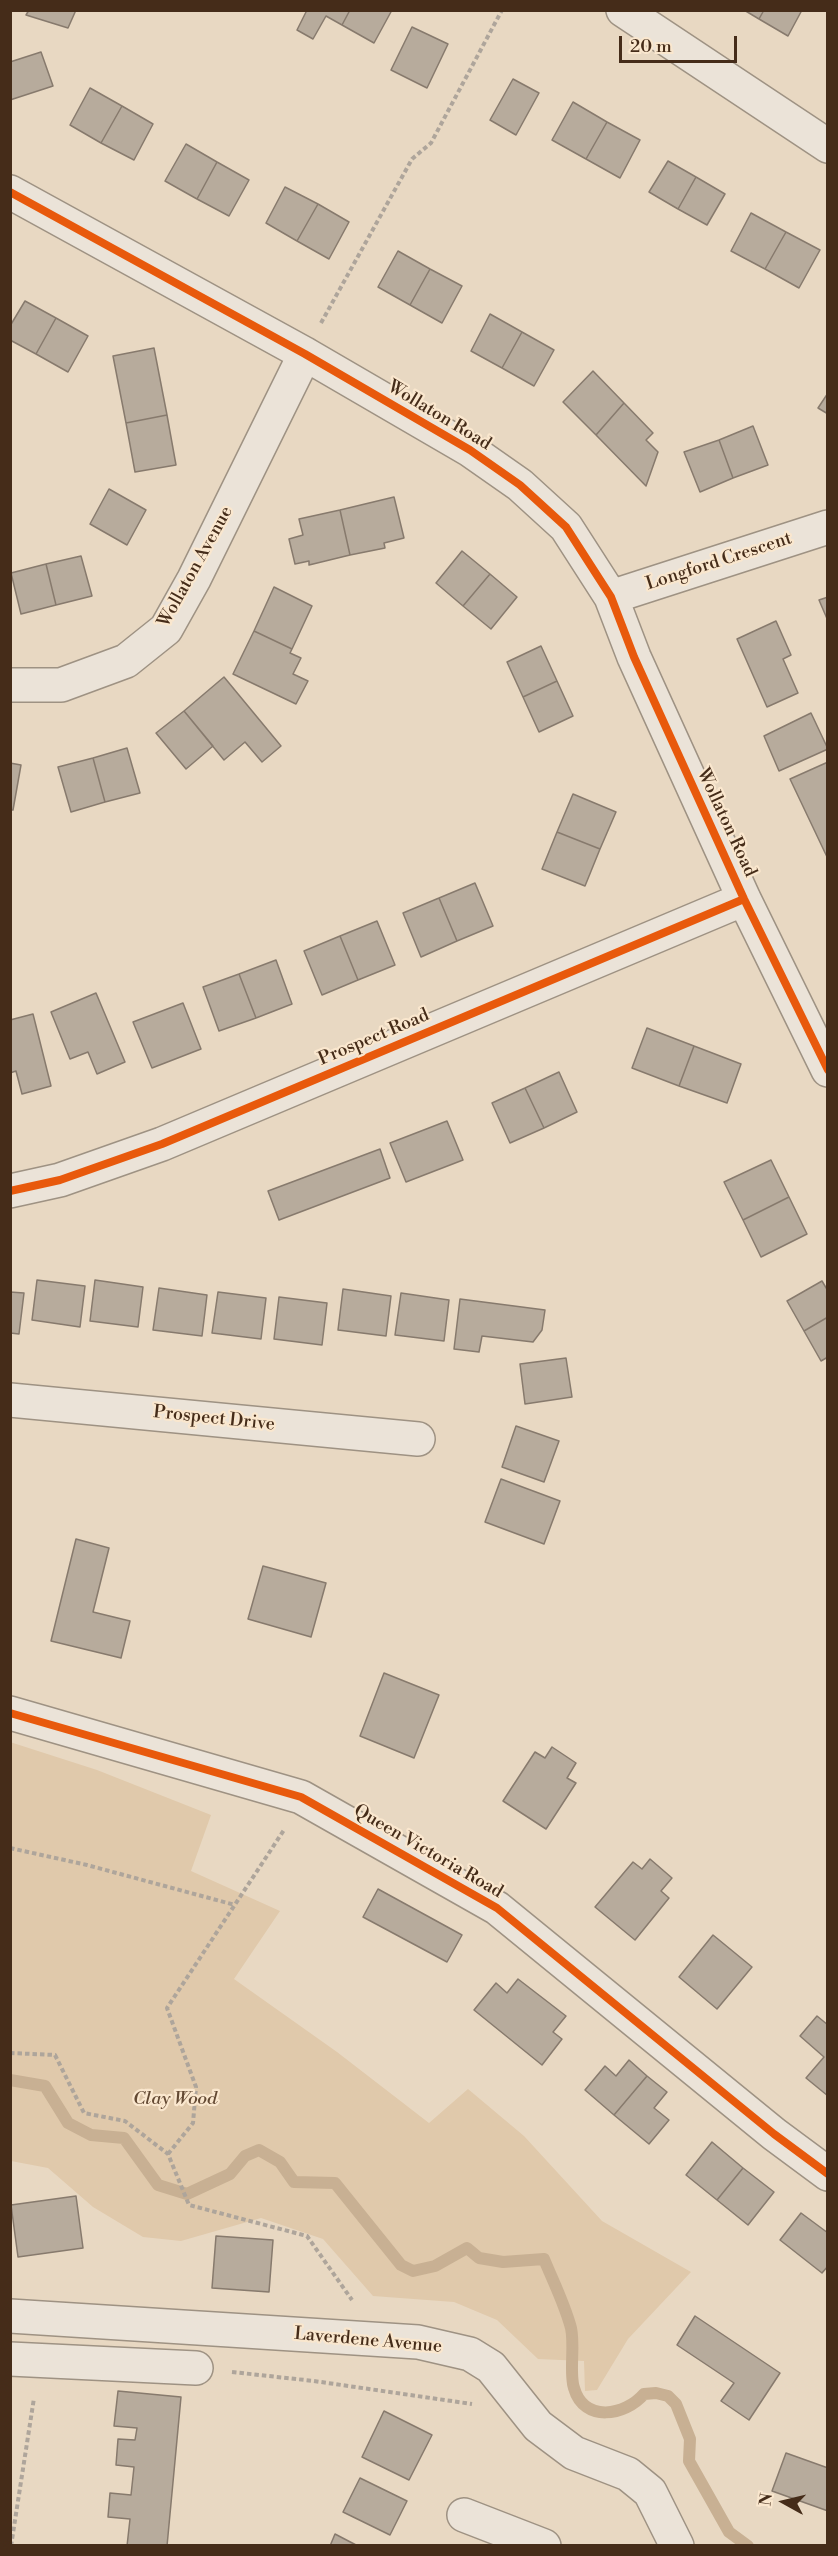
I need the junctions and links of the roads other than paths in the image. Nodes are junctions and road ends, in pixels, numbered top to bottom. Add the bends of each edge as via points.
1 (623, 10) edge
2 (828, 146) edge
3 (10, 192) edge
4 (304, 354) junction
5 (828, 527) edge
6 (611, 597) junction
7 (10, 685) edge
8 (744, 899) junction
9 (816, 1017) edge
10 (828, 1070) edge
11 (10, 1191) edge
12 (10, 1400) edge
13 (418, 1439) dead end
14 (10, 1713) edge
15 (828, 2174) edge
16 (10, 2316) edge
17 (25, 2360) edge
18 (196, 2368) road end
19 (464, 2515) dead end
20 (544, 2546) edge
21 (676, 2546) edge

1 - 2 street
3 - 4 street, Wollaton Road
4 - 6 street, Wollaton Road via 470,450 520,485 566,527
4 - 7 street, Wollaton Avenue via 166,629 126,661 61,685
5 - 6 street, Longford Crescent
6 - 8 street, Wollaton Road via 634,657
8 - 9 street, Wollaton Road
8 - 11 street, Prospect Road via 162,1144 60,1180
9 - 10 street, Wollaton Road
12 - 13 street, Prospect Drive
14 - 15 street, Queen Victoria Road via 305,1799 497,1908
16 - 21 street, Laverdene Avenue via 418,2342 470,2354 491,2367 538,2426 574,2453 628,2474 650,2492
17 - 18 street
19 - 20 street

